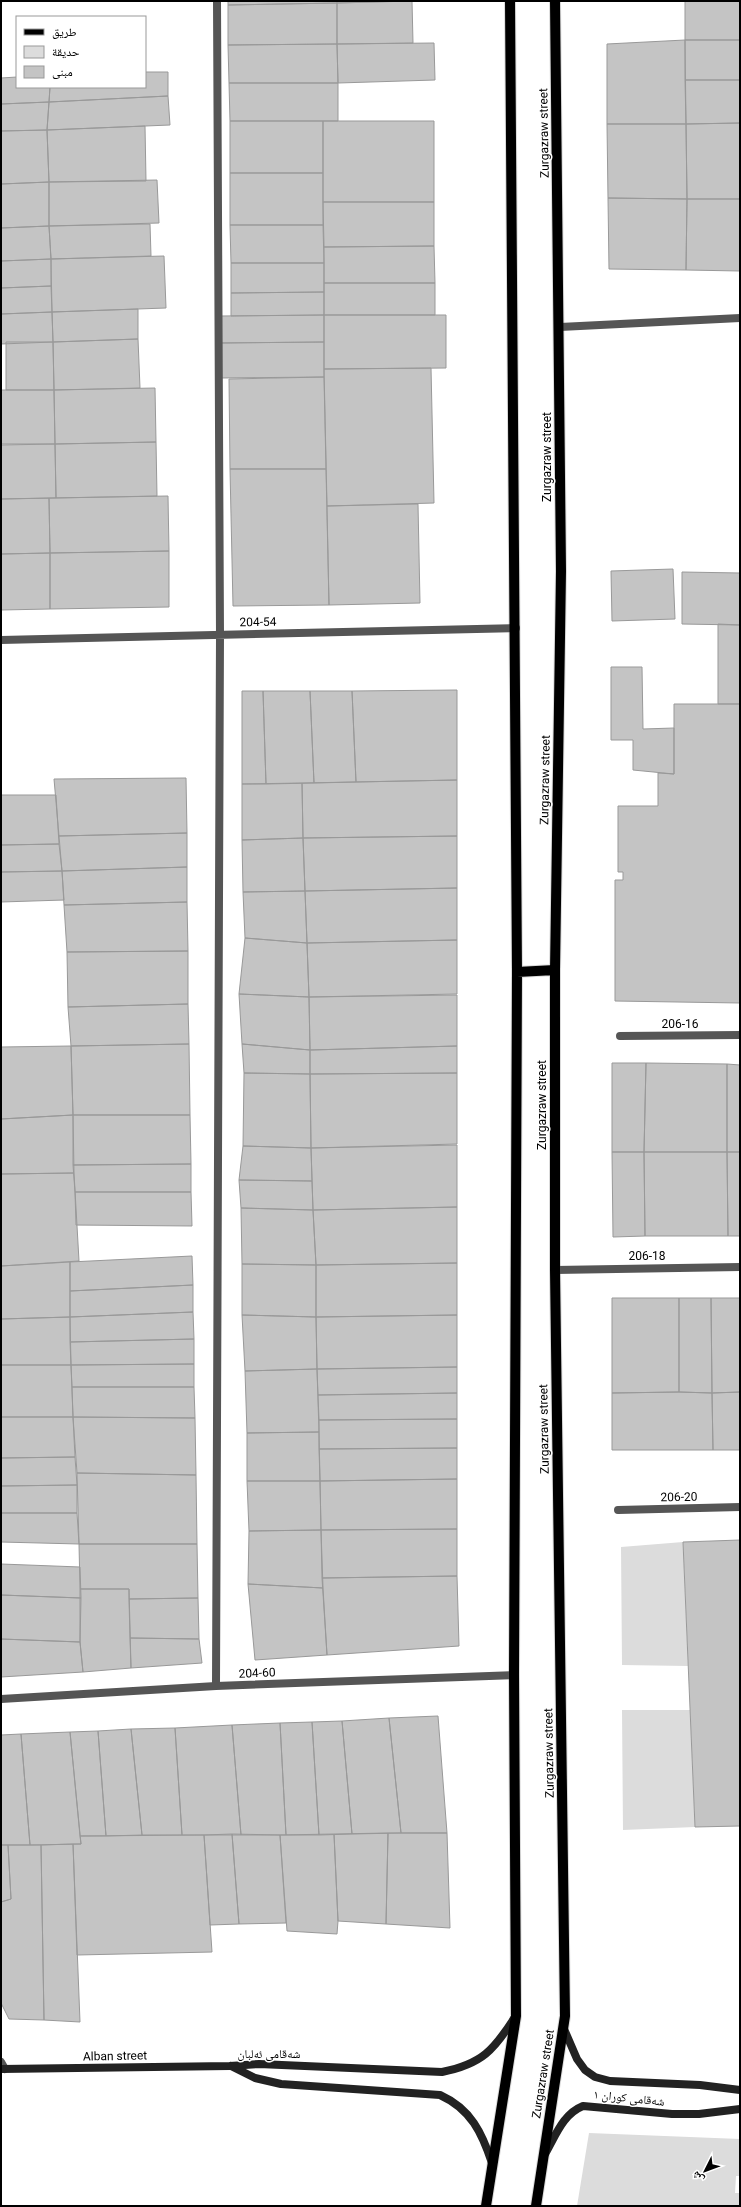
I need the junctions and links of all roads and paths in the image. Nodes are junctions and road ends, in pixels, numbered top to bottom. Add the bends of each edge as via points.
1 (217, 1) edge
2 (510, 1) edge
3 (555, 1) edge
4 (740, 318) edge
5 (560, 327) junction
6 (516, 628) junction
7 (220, 635) junction
8 (1, 640) edge
9 (555, 970) junction
10 (517, 972) junction
11 (740, 1035) edge
12 (620, 1036) dead end
13 (740, 1267) edge
14 (555, 1270) junction
15 (740, 1508) edge
16 (618, 1510) dead end
17 (514, 1675) junction
18 (216, 1686) junction
19 (1, 1699) edge
20 (516, 2016) junction
21 (564, 2029) junction
22 (230, 2066) junction
23 (2, 2067) edge
24 (740, 2090) edge
25 (740, 2109) edge
26 (543, 2158) junction
27 (492, 2164) junction
28 (486, 2206) edge
29 (536, 2206) edge

1 - 7 street
2 - 6 main road
3 - 5 main road, Zurgazraw street
4 - 5 street
5 - 9 main road, Zurgazraw street via 561,571
6 - 7 street, 204-54
6 - 10 main road
7 - 8 street, 204-54
7 - 18 street
9 - 10 main road
9 - 14 main road, Zurgazraw street
10 - 17 main road
11 - 12 street, 206-16
13 - 14 street, 206-18
14 - 21 main road, Zurgazraw street
15 - 16 street, 206-20
17 - 18 street, 204-60
17 - 20 main road
18 - 19 street, 204-60
20 - 22 street, شەقامی ئەلبان via 483,2058 458,2069 442,2072 288,2064
20 - 27 main road
21 - 24 street, شەقامی کوران ١ via 584,2070 595,2077 610,2082 700,2085
21 - 26 main road, Zurgazraw street
22 - 23 street, Alban street
22 - 27 street, شەقامی ئەلبان via 255,2078 281,2084 440,2096 452,2100 478,2127
25 - 26 street, شەقامی کوران ١ via 672,2114 583,2106 572,2110 565,2118
26 - 29 main road, Zurgazraw street
27 - 28 main road

